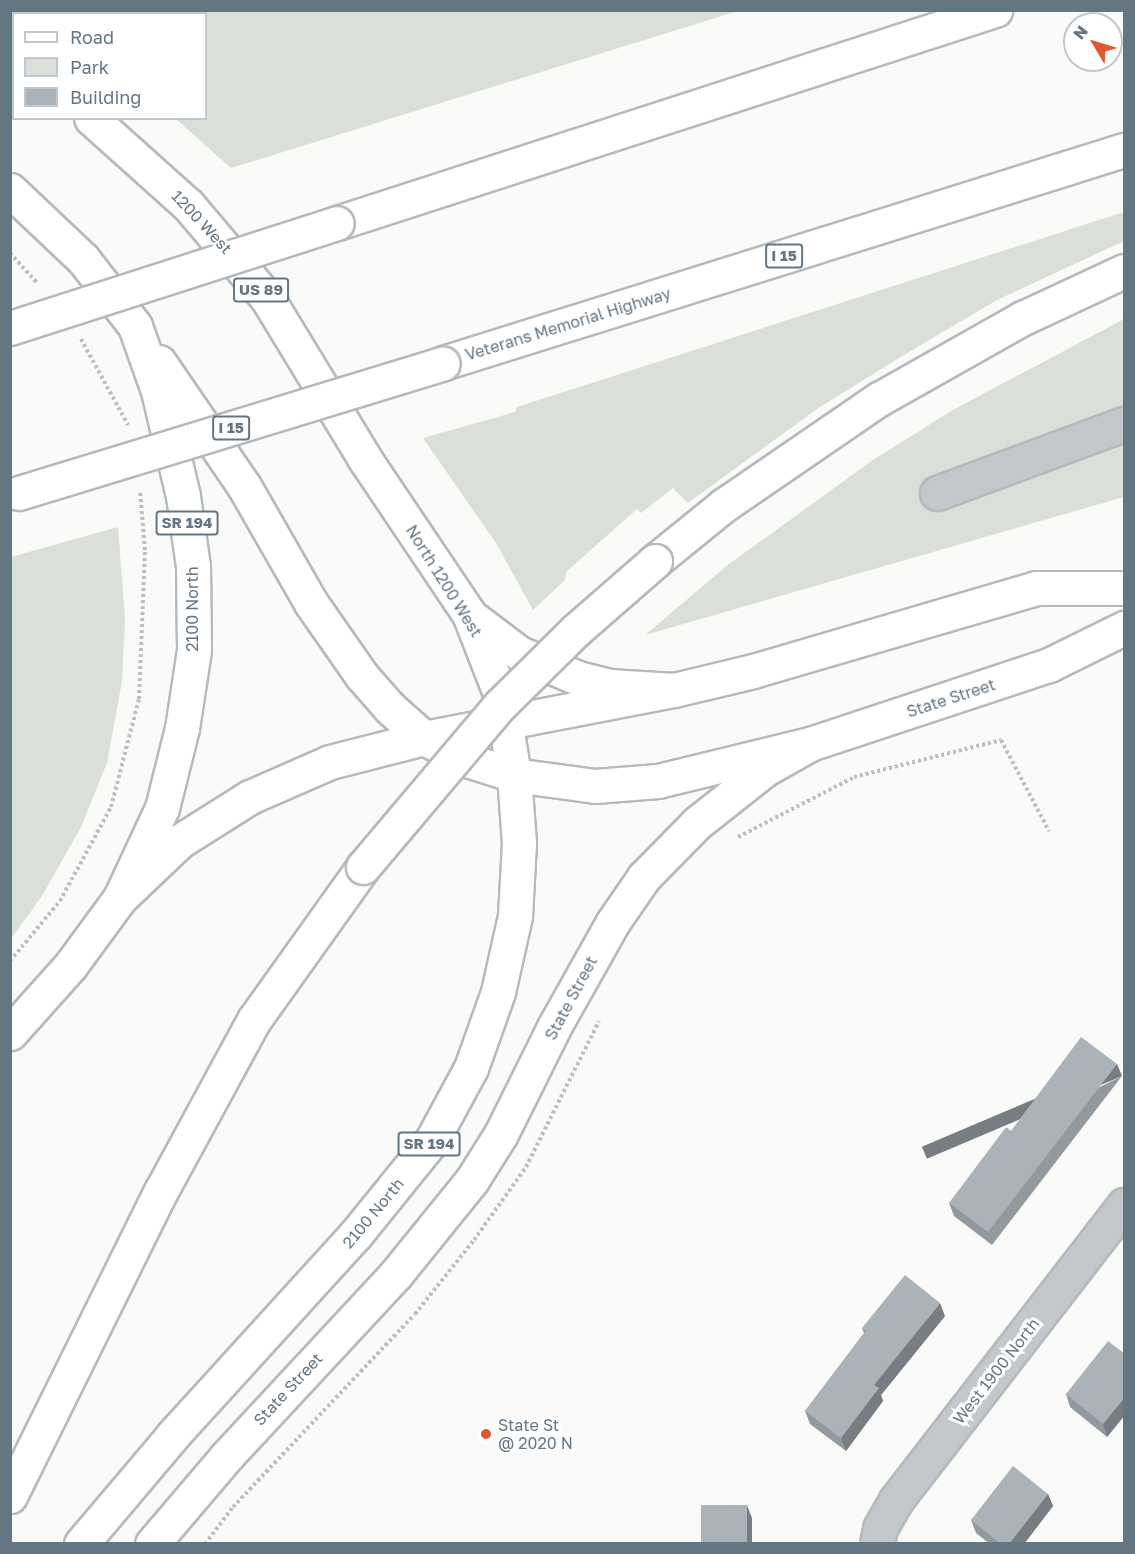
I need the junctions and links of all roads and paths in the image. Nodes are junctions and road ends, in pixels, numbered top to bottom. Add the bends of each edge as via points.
1 (995, 10) edge
2 (93, 120) edge
3 (1125, 150) edge
4 (10, 190) edge
5 (10, 253) edge
6 (1125, 271) edge
7 (44, 291) dead end
8 (135, 326) junction
9 (10, 328) edge
10 (73, 329) dead end
11 (1125, 424) edge
12 (131, 431) dead end
13 (139, 485) dead end
14 (937, 493) dead end
15 (15, 494) edge
16 (390, 495) joint
17 (1125, 588) edge
18 (469, 614) junction
19 (1125, 628) edge
20 (674, 690) junction
21 (507, 723) junction
22 (424, 738) junction
23 (810, 744) junction
24 (514, 775) junction
25 (1049, 831) dead end
26 (732, 840) dead end
27 (120, 898) junction
28 (10, 961) edge
29 (604, 1012) dead end
30 (10, 1033) edge
31 (1125, 1205) edge
32 (10, 1496) edge
33 (81, 1544) edge
34 (152, 1544) edge
35 (205, 1544) edge
36 (877, 1544) edge

1 - 9 main road, bridge
2 - 16 main road, 1200 West / US 89 via 150,168 229,249 267,298
3 - 15 main road, Veterans Memorial Highway / I 15, bridge
4 - 8 main road, 2100 North / SR 194 via 83,259
5 - 7 path
6 - 32 main road, bridge via 1023,318 879,399 724,505 576,630 500,705 363,867 254,1020 161,1191
8 - 22 main road via 244,486 311,603 362,676
8 - 27 main road, 2100 North / SR 194 via 161,400 183,496 193,566 194,650 182,728 162,808
10 - 12 path via 88,348
11 - 14 street
13 - 28 path via 145,550 139,699 111,807 60,902
16 - 18 main road, North 1200 West / US 89
17 - 20 main road via 1036,588
18 - 20 main road via 519,653 578,678 620,687
18 - 21 main road, North 1200 West / US 89 via 494,670
19 - 23 main road, State Street via 1049,665
20 - 21 main road
21 - 22 main road
21 - 24 main road, North 1200 West / SR 194
22 - 24 main road via 467,760
22 - 27 main road via 330,762 250,797 180,841
23 - 24 main road via 626,785 555,783
23 - 34 main road, State Street via 726,797 644,878 585,969 527,1086 472,1180 396,1274 226,1457
24 - 33 main road, 2100 North / SR 194 via 519,843 515,916 486,1030 453,1105 414,1164 356,1234 180,1426
25 - 26 path via 1001,740 854,777
27 - 30 main road, 2100 North / SR 194 via 70,966
29 - 35 path via 526,1167 474,1240 416,1314 233,1507
31 - 36 street, West 1900 North via 896,1500 880,1528

